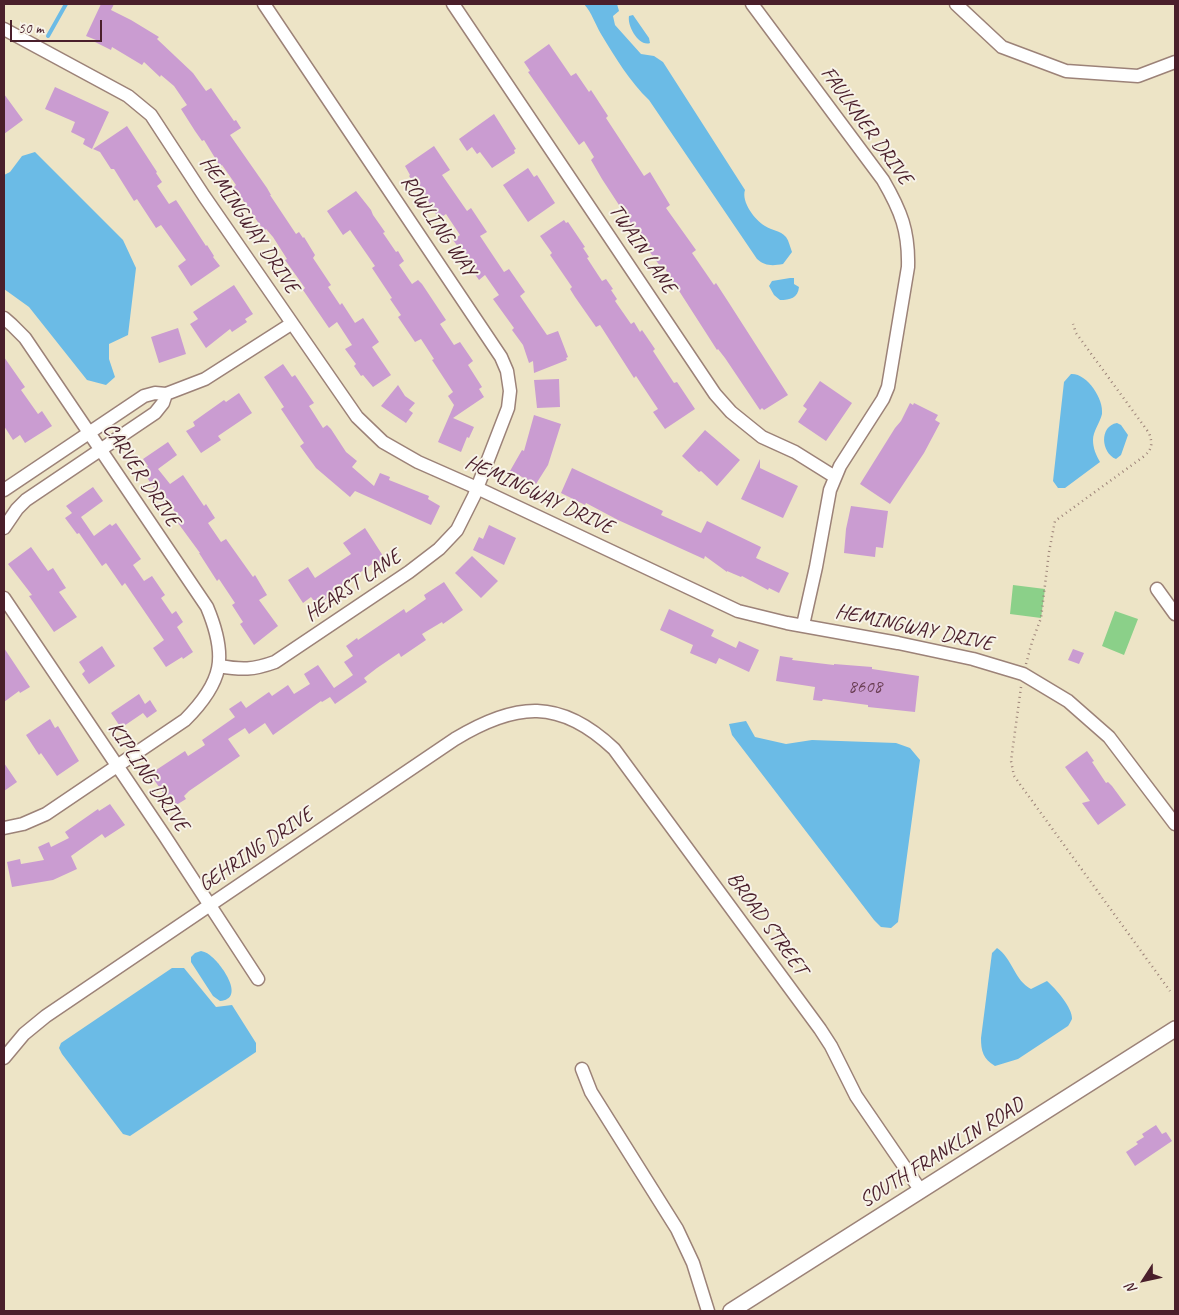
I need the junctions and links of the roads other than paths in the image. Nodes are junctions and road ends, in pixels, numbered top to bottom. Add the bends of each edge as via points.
1 (264, 4) edge
2 (452, 4) edge
3 (956, 4) edge
4 (757, 5) edge
5 (4, 28) edge
6 (1175, 62) edge
7 (4, 318) edge
8 (291, 324) junction
9 (166, 394) junction
10 (89, 433) junction
11 (100, 450) junction
12 (836, 477) junction
13 (9, 487) edge
14 (478, 488) junction
15 (26, 500) junction
16 (4, 528) edge
17 (1157, 590) dead end
18 (4, 598) edge
19 (1175, 614) edge
20 (803, 626) junction
21 (219, 666) junction
22 (549, 712) joint
23 (117, 766) junction
24 (1175, 824) edge
25 (4, 828) edge
26 (209, 905) junction
27 (258, 979) dead end
28 (1175, 1029) edge
29 (4, 1058) edge
30 (582, 1069) dead end
31 (921, 1191) junction
32 (708, 1311) edge
33 (731, 1311) edge

1 - 14 street, ROWLING WAY via 501,357 510,391 508,408
2 - 12 street, TWAIN LANE via 715,394 762,437
3 - 6 street via 1002,47 1066,71 1138,76
4 - 12 street, FAULKNER DRIVE via 883,180 897,205 907,234 908,266 888,387
5 - 8 street, HEMINGWAY DRIVE via 128,96 151,115
7 - 10 street, CARVER DRIVE via 25,338
8 - 9 street via 205,379
8 - 14 street, HEMINGWAY DRIVE via 357,417 383,442 418,462
9 - 10 street via 144,396
9 - 11 street via 155,413
10 - 11 street, CARVER DRIVE
10 - 13 street
11 - 15 street
11 - 21 street, CARVER DRIVE via 207,607 216,628
12 - 20 street, FAULKNER DRIVE via 830,490
13 - 15 street
14 - 20 street, HEMINGWAY DRIVE via 738,611
14 - 21 street, HEARST LANE via 457,530 409,572 275,662 241,670
15 - 16 street
17 - 19 street
18 - 23 street, KIPLING DRIVE
20 - 24 street, HEMINGWAY DRIVE via 973,659 1023,674 1068,701 1109,737
21 - 23 street via 202,703 186,720
22 - 26 street, GEHRING DRIVE via 529,710 511,713 478,725
22 - 31 street, BROAD STREET via 582,725 614,749 820,1029 856,1096
23 - 25 street via 46,814
23 - 26 street, KIPLING DRIVE
26 - 27 street, KIPLING DRIVE
26 - 29 street, GEHRING DRIVE via 46,1016 24,1034
28 - 31 main road, SOUTH FRANKLIN ROAD
30 - 32 street via 591,1092 677,1229 693,1263
31 - 33 main road, SOUTH FRANKLIN ROAD

